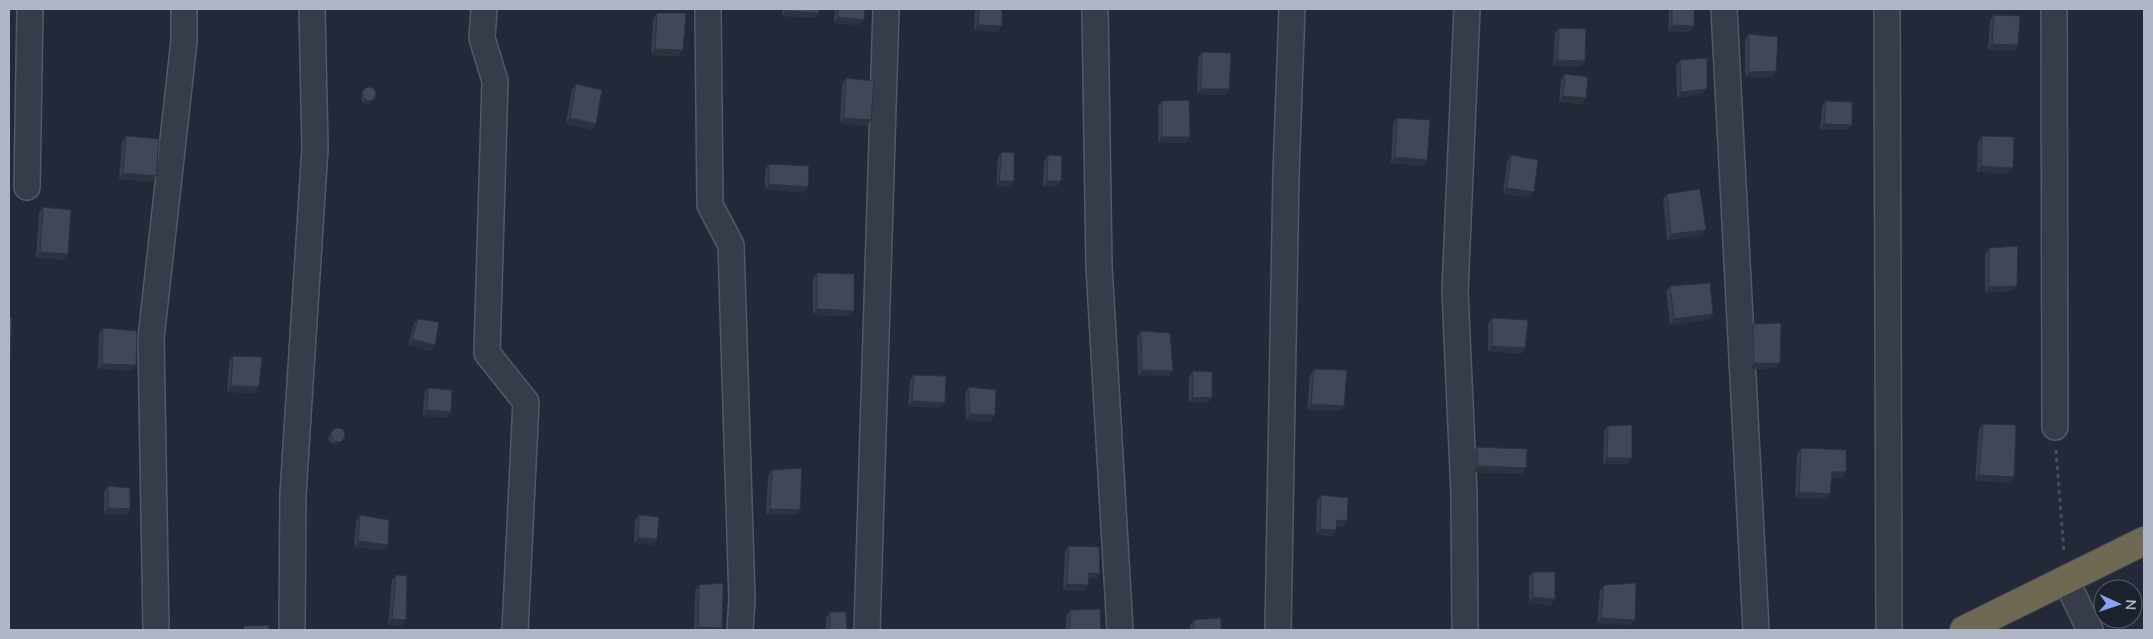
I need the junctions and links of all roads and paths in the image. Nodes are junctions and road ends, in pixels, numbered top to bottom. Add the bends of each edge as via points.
1 (30, 9) edge
2 (184, 9) edge
3 (312, 9) edge
4 (484, 9) edge
5 (708, 9) edge
6 (886, 9) edge
7 (1094, 9) edge
8 (1292, 9) edge
9 (1467, 9) edge
10 (1724, 9) edge
11 (1887, 9) edge
12 (2054, 9) edge
13 (27, 187) dead end
14 (2055, 427) joint
15 (2144, 541) edge
16 (2066, 580) junction
17 (1976, 627) edge
18 (156, 630) edge
19 (292, 630) edge
20 (515, 630) edge
21 (740, 630) edge
22 (867, 630) edge
23 (1120, 630) edge
24 (1278, 630) edge
25 (1465, 630) edge
26 (1756, 630) edge
27 (1889, 630) edge
28 (2090, 630) edge

1 - 13 street
2 - 18 street via 184,41 152,338
3 - 19 street via 315,148 294,494
4 - 20 street via 482,38 495,81 487,353 526,402
5 - 21 street via 710,205 731,245 742,599
6 - 22 street
7 - 23 street via 1099,266
8 - 24 street
9 - 25 street via 1456,291 1464,494
10 - 26 street
11 - 27 street
12 - 14 street
14 - 16 path
15 - 16 highway
16 - 17 highway
16 - 28 street

